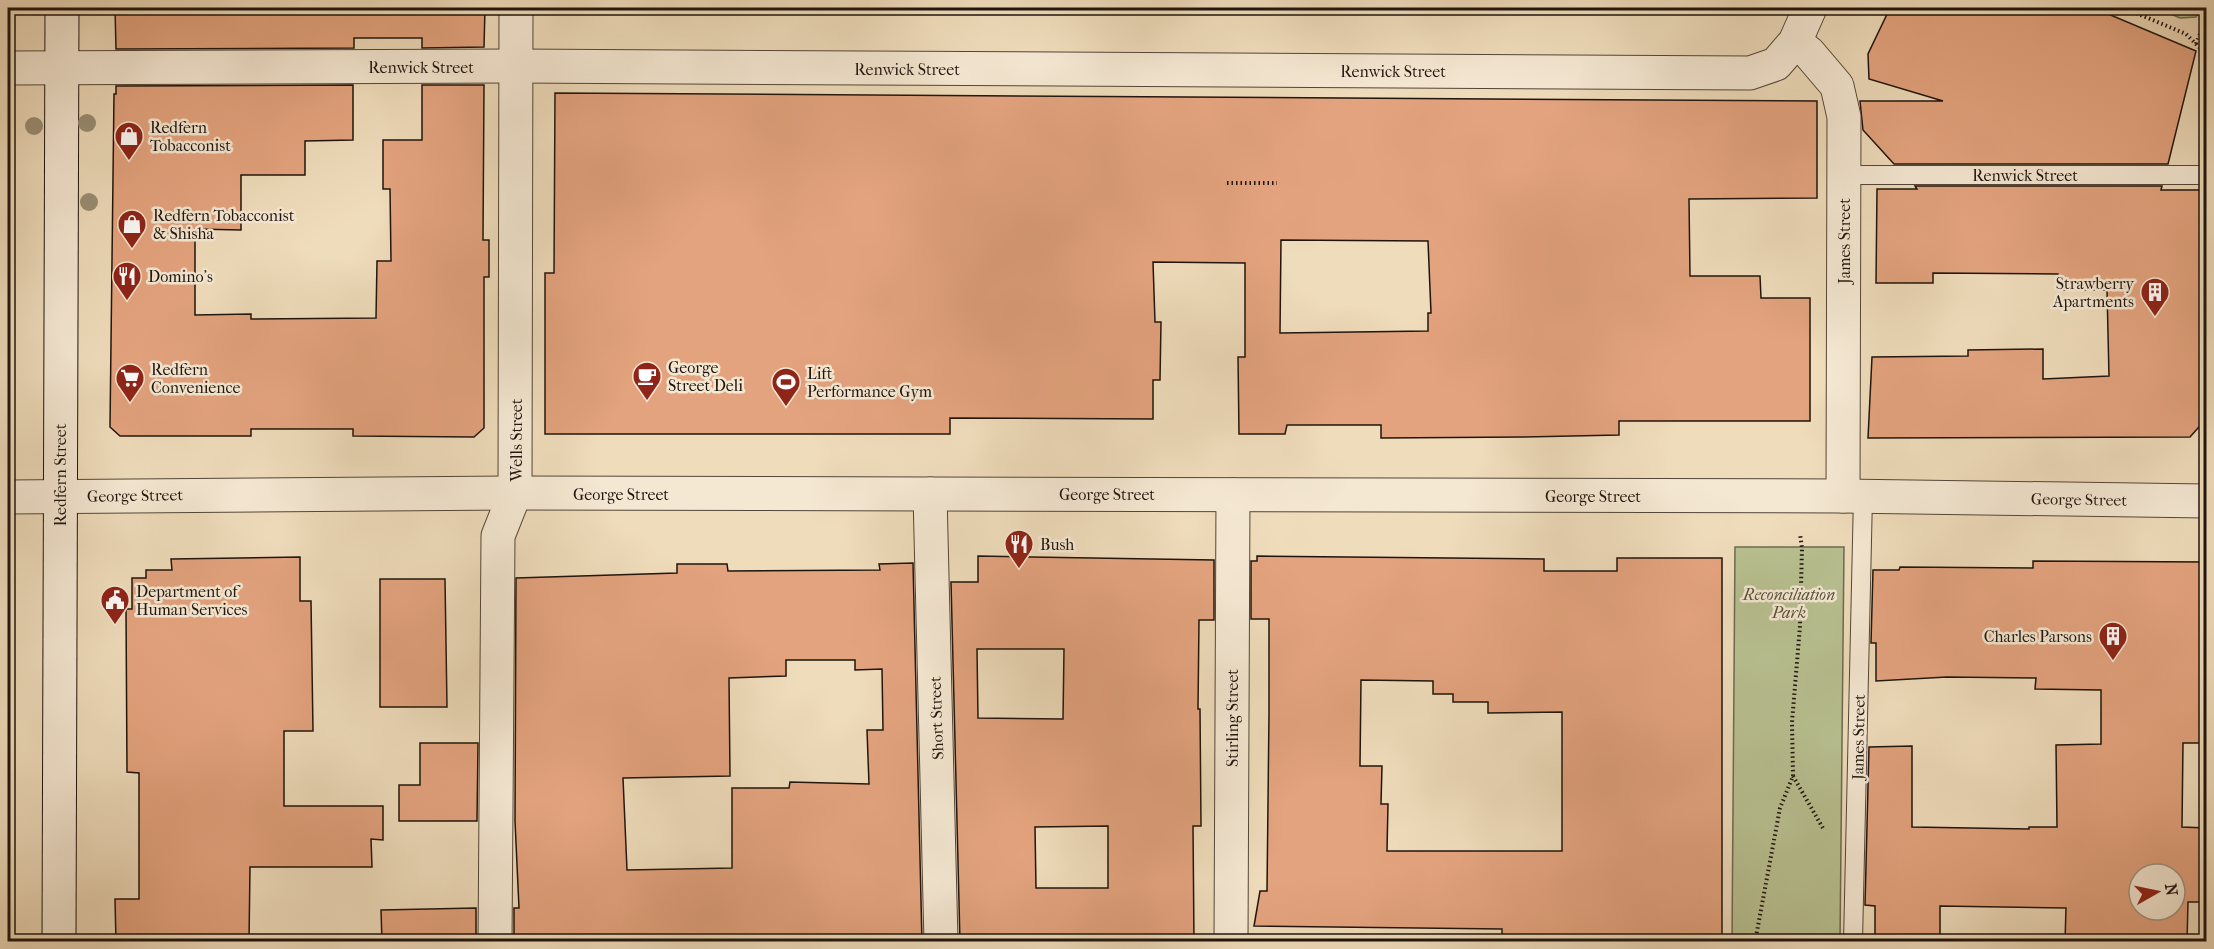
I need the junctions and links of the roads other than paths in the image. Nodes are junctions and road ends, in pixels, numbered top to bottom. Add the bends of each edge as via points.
1 (62, 8) edge
2 (516, 8) edge
3 (1810, 8) edge
4 (1795, 42) junction
5 (516, 66) junction
6 (8, 68) edge
7 (62, 68) junction
8 (1844, 175) junction
9 (2206, 175) edge
10 (515, 493) junction
11 (930, 494) junction
12 (1233, 495) junction
13 (60, 496) junction
14 (1853, 496) junction
15 (8, 497) edge
16 (2206, 501) edge
17 (59, 942) edge
18 (495, 942) edge
19 (942, 942) edge
20 (1231, 942) edge
21 (1852, 942) edge

1 - 7 street, Redfern Street
2 - 5 street, Wells Street
3 - 4 street
4 - 5 street, Renwick Street via 1776,64 1750,73
4 - 8 street, James Street via 1837,86 1844,117
5 - 7 street, Renwick Street
5 - 10 street, Wells Street
6 - 7 street, Renwick Street
7 - 13 street, Redfern Street
8 - 9 lane, Renwick Street
8 - 14 street, James Street
10 - 11 street, George Street
10 - 13 street, George Street
10 - 18 street, Wells Street via 498,536
11 - 12 street, George Street
11 - 19 street, Short Street
12 - 14 street, George Street
12 - 20 street, Stirling Street
13 - 15 street, George Street
13 - 17 street, Redfern Street
14 - 16 street, George Street
14 - 21 lane, James Street

